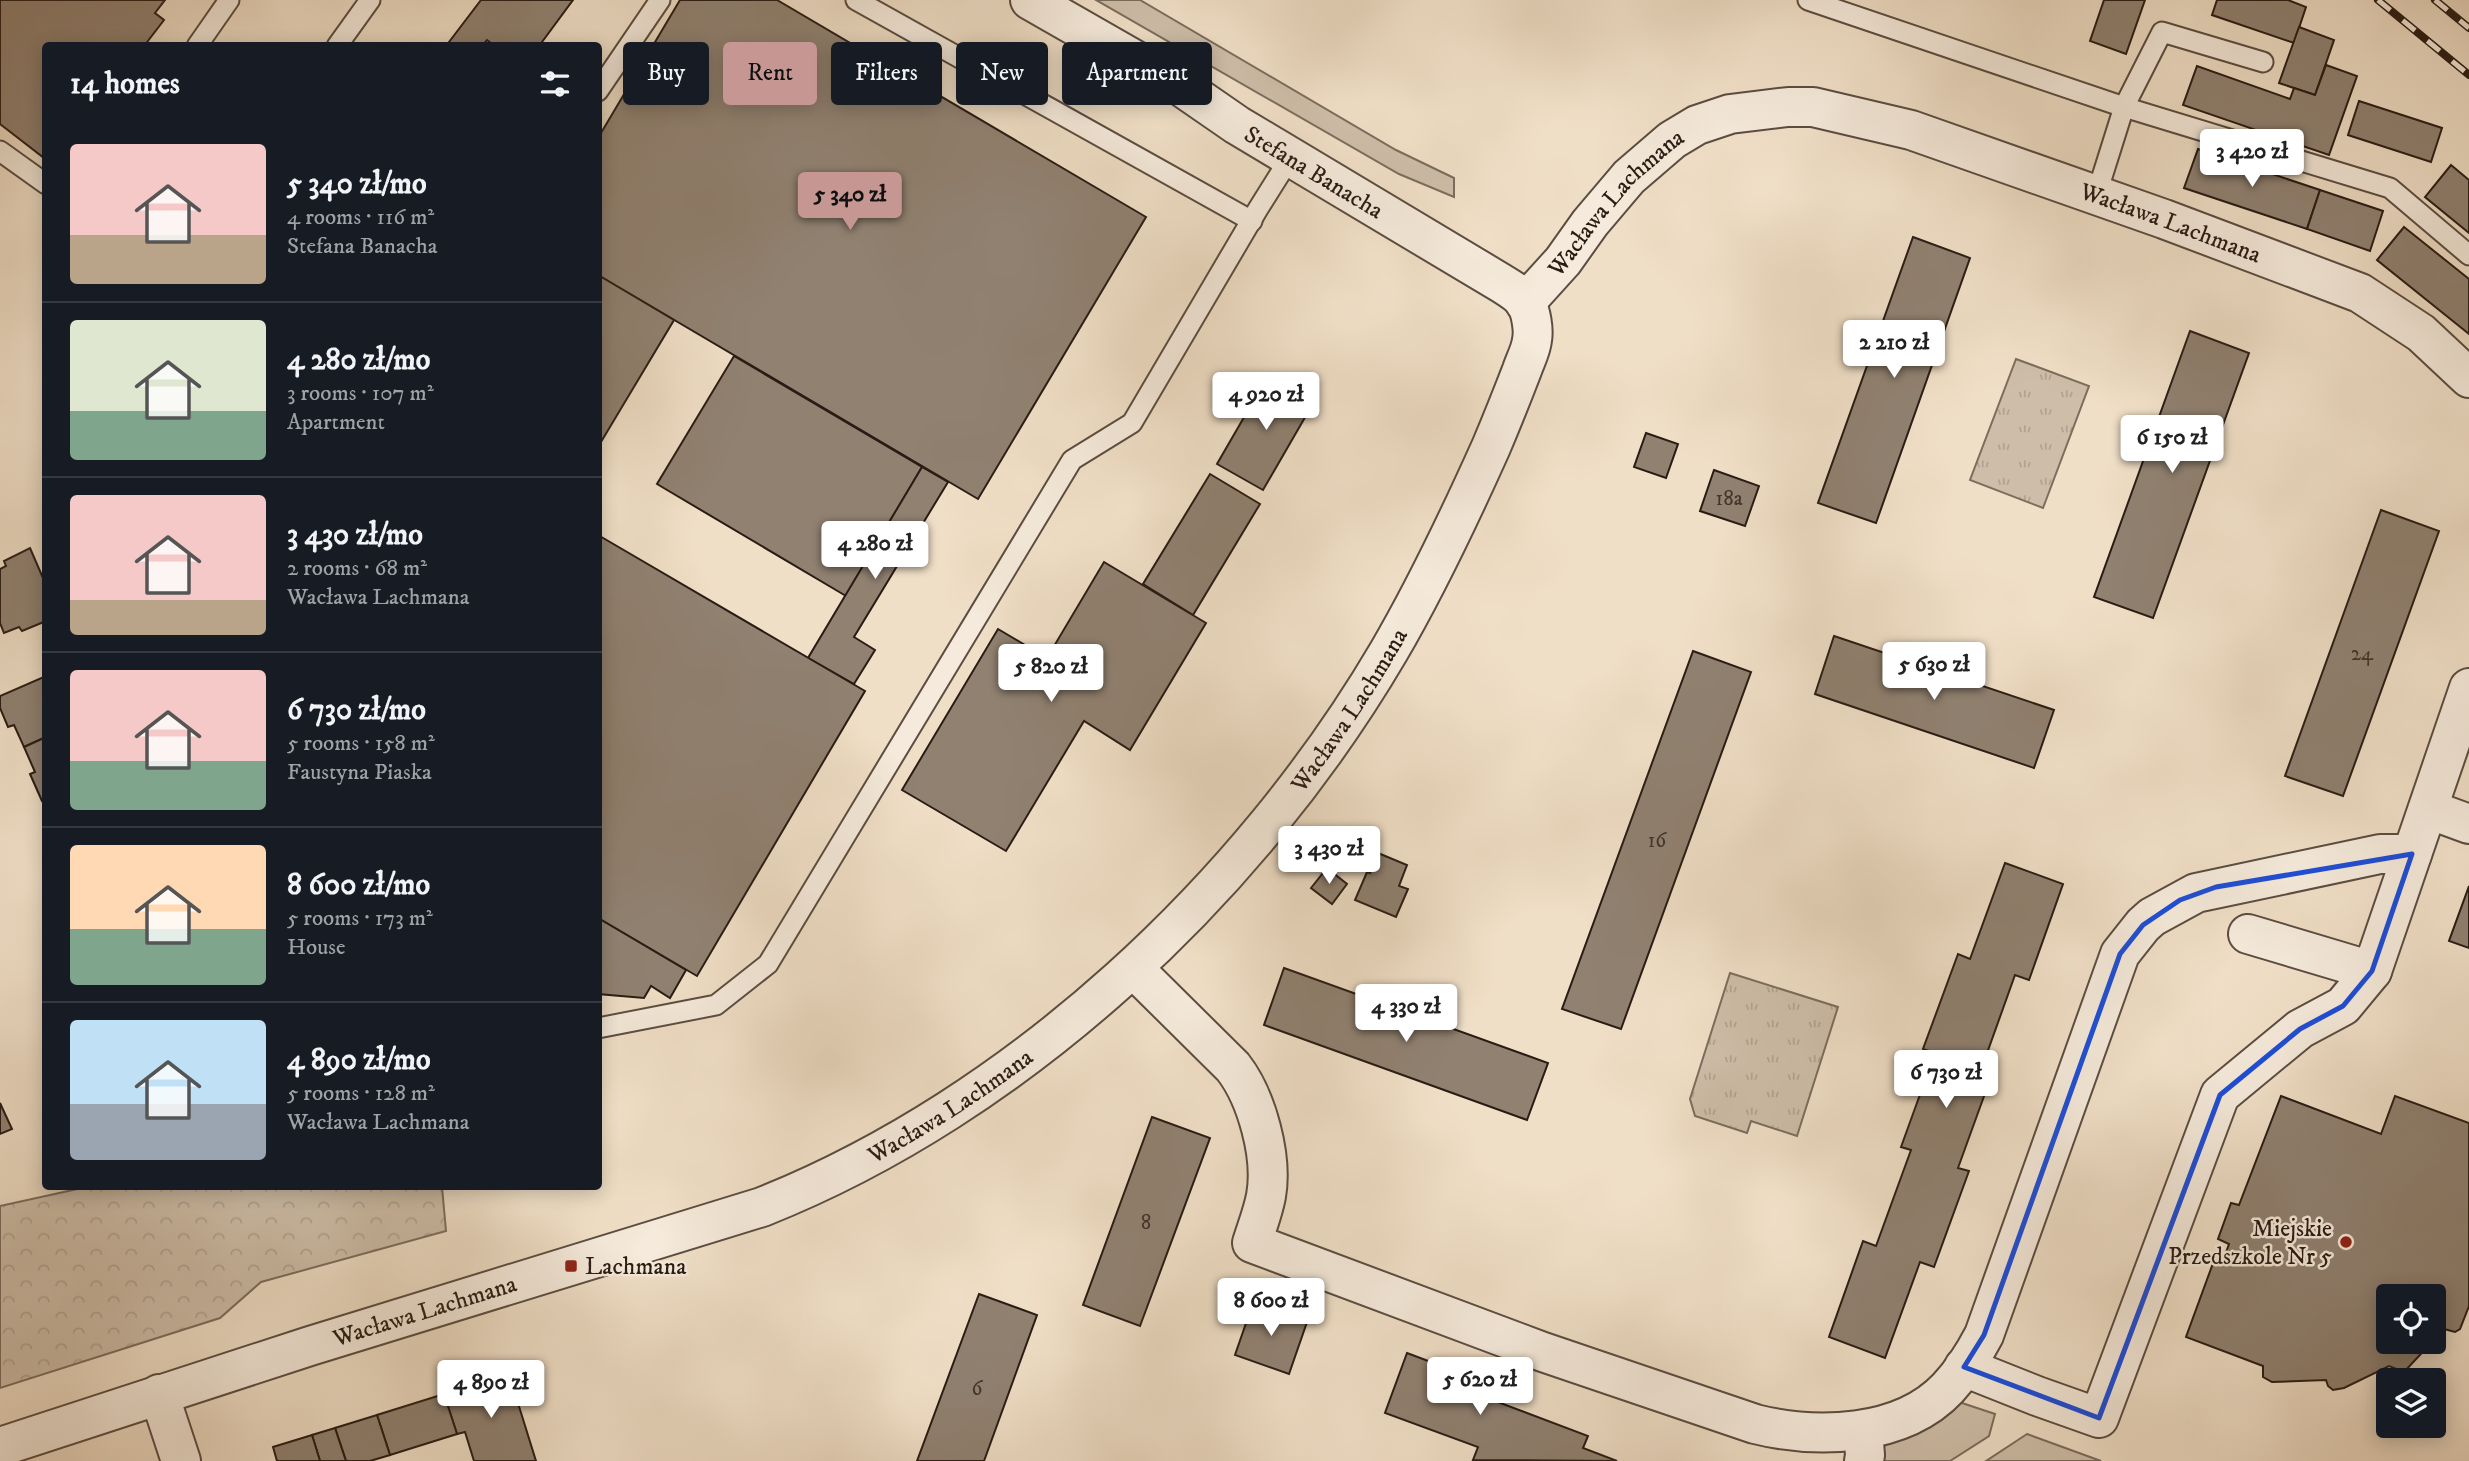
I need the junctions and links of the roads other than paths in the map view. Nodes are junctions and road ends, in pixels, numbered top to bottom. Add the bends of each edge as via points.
1 (229, 0) edge
2 (370, 0) edge
3 (660, 0) edge
4 (856, 0) edge
5 (1808, 0) edge
6 (1051, 5) edge
7 (200, 42) edge
8 (340, 42) edge
9 (2263, 62) dead end
10 (602, 85) edge
11 (2124, 107) junction
12 (0, 151) edge
13 (1290, 158) junction
14 (42, 181) edge
15 (2096, 196) junction
16 (1252, 221) junction
17 (2469, 255) edge
18 (1525, 303) junction
19 (2469, 379) edge
20 (2469, 688) edge
21 (2428, 809) junction
22 (2469, 824) edge
23 (2412, 853) junction
24 (2248, 934) dead end
25 (1133, 968) junction
26 (2372, 971) junction
27 (602, 1027) edge
28 (1964, 1367) junction
29 (159, 1394) junction
30 (1863, 1446) edge
31 (0, 1447) edge
32 (181, 1461) edge

1 - 7 lane
2 - 8 lane
3 - 10 lane
4 - 16 lane
5 - 11 lane
6 - 13 street, Stefana Banacha
9 - 11 lane via 2162,32
11 - 15 lane
11 - 17 lane via 2390,188
12 - 14 lane
13 - 16 lane
13 - 18 street, Stefana Banacha via 1485,273
15 - 18 street, Wacława Lachmana via 1874,120 1800,107 1730,114 1684,132 1643,162
15 - 19 street, Wacława Lachmana via 2360,292 2421,333
16 - 27 lane via 1132,423 1072,460 768,964 716,1004
18 - 25 street, Wacława Lachmana via 1532,340 1508,408 1446,544 1389,652 1313,766 1181,922
20 - 21 street
21 - 22 street
21 - 23 street
23 - 26 street
23 - 28 street via 2380,853 2216,887 2180,900 2143,925 2120,954 1984,1335
24 - 26 street
25 - 29 street, Wacława Lachmana via 974,1094 877,1153 800,1192 715,1223
25 - 30 street via 1233,1067 1249,1093 1258,1116 1267,1173 1252,1243 1544,1352 1755,1424
26 - 28 street via 2343,1006 2300,1029 2220,1095 2099,1418
28 - 30 street via 1933,1401 1898,1419
29 - 31 street, Wacława Lachmana
29 - 32 street

